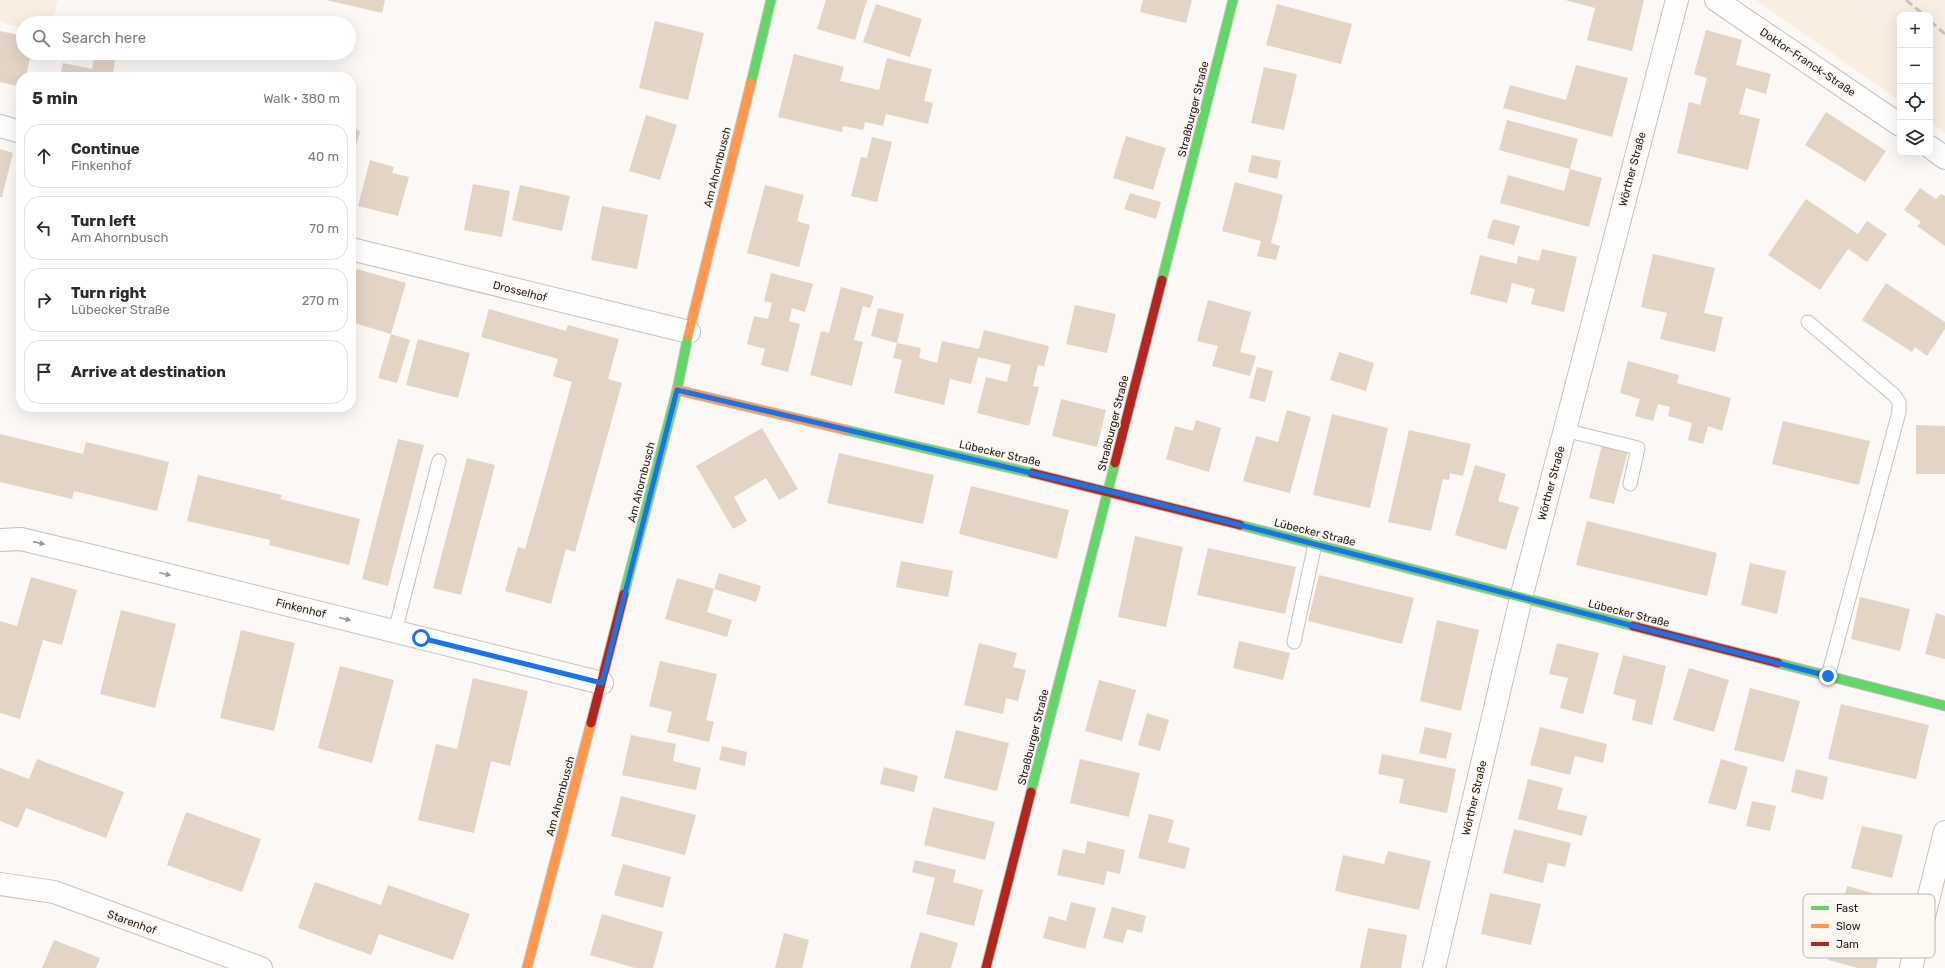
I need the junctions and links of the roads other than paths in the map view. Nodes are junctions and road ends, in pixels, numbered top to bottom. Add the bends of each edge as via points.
1 (771, 0) edge
2 (1233, 0) edge
3 (1677, 0) edge
4 (1716, 0) edge
5 (1897, 123) edge
6 (0, 126) edge
7 (16, 131) edge
8 (1933, 149) edge
9 (1945, 158) edge
10 (356, 250) edge
11 (1808, 322) dead end
12 (689, 332) junction
13 (677, 390) junction
14 (1564, 430) junction
15 (439, 461) dead end
16 (1630, 484) dead end
17 (1108, 491) junction
18 (0, 540) edge
19 (1315, 544) junction
20 (1521, 598) junction
21 (395, 631) junction
22 (1294, 642) dead end
23 (1828, 676) junction
24 (602, 683) junction
25 (1945, 706) edge
26 (1945, 832) edge
27 (0, 884) edge
28 (1930, 894) edge
29 (1914, 958) edge
30 (261, 968) edge
31 (527, 968) edge
32 (986, 968) edge
33 (1434, 968) edge
34 (1911, 968) edge

1 - 12 street, Am Ahornbusch
2 - 17 street, Straßburger Straße
3 - 14 street, Wörther Straße
4 - 5 street, Doktor-Franck-Straße
6 - 7 street
8 - 9 street
10 - 12 street, Drosselhof
11 - 23 lane via 1894,394 1899,402 1899,412
12 - 13 street, Am Ahornbusch
13 - 17 street, Lübecker Straße
13 - 24 street, Am Ahornbusch
14 - 16 lane via 1638,448
14 - 20 street, Wörther Straße
15 - 21 lane
17 - 19 street, Lübecker Straße
17 - 32 street, Straßburger Straße
18 -> 21 street, Finkenhof via 21,539 74,551
19 - 20 street, Lübecker Straße
19 - 22 lane
20 - 23 street, Lübecker Straße
20 - 33 street, Wörther Straße
21 - 24 street, Finkenhof
23 - 25 street, Lübecker Straße
24 - 31 street, Am Ahornbusch
26 - 28 street
27 - 30 street, Starenhof via 54,892
29 - 34 street

